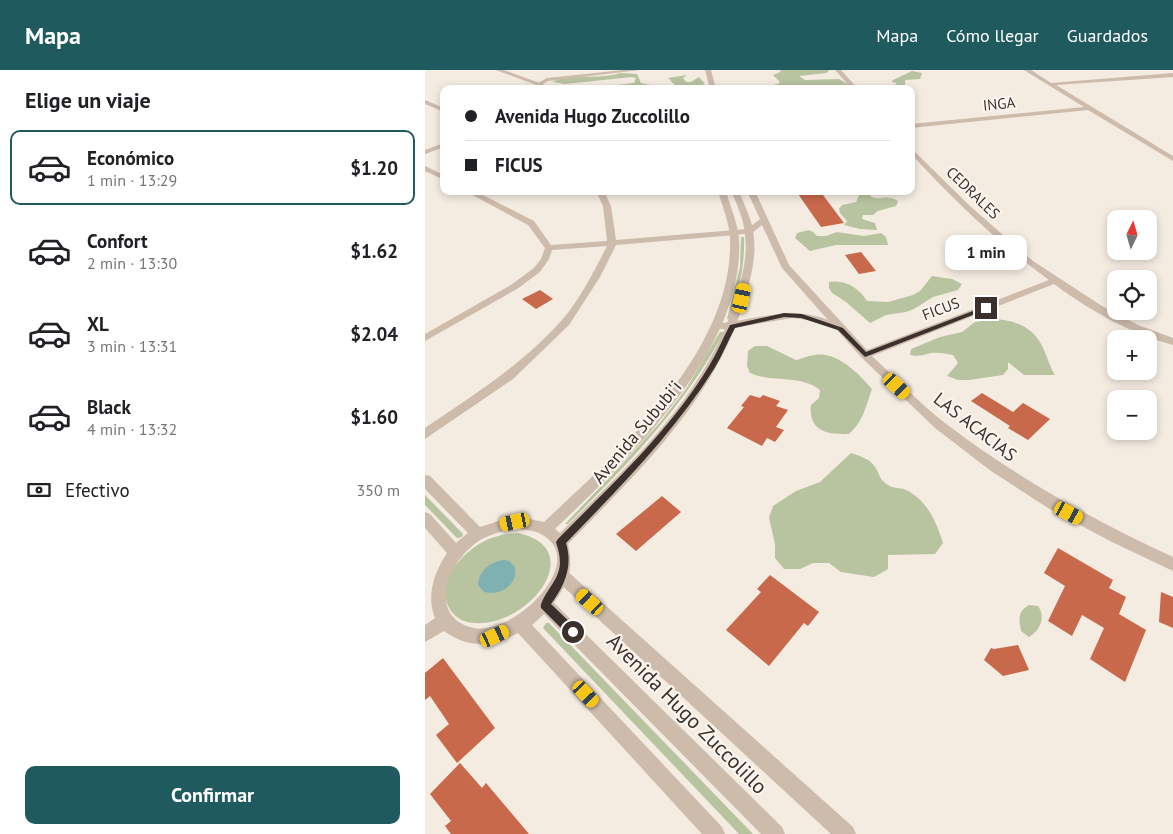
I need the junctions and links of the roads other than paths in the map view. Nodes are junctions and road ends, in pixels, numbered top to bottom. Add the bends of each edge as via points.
1 (637, 70) edge
2 (708, 70) edge
3 (838, 70) edge
4 (1027, 70) edge
5 (497, 71) edge
6 (1173, 75) edge
7 (1052, 84) junction
8 (534, 85) edge
9 (539, 85) edge
10 (712, 85) edge
11 (851, 85) edge
12 (425, 102) edge
13 (440, 108) edge
14 (1090, 108) junction
15 (915, 126) edge
16 (440, 147) edge
17 (425, 152) edge
18 (915, 154) edge
19 (1173, 159) edge
20 (425, 168) edge
21 (440, 176) edge
22 (477, 195) edge
23 (602, 195) edge
24 (724, 195) edge
25 (736, 195) edge
26 (753, 195) edge
27 (764, 220) junction
28 (749, 230) junction
29 (735, 233) junction
30 (770, 234) junction
31 (612, 244) junction
32 (549, 248) junction
33 (1055, 281) junction
34 (733, 326) junction
35 (715, 327) junction
36 (841, 329) junction
37 (425, 338) edge
38 (1173, 342) edge
39 (865, 355) junction
40 (425, 434) edge
41 (425, 480) edge
42 (425, 518) edge
43 (547, 528) junction
44 (478, 534) junction
45 (561, 542) junction
46 (455, 552) junction
47 (1173, 564) edge
48 (562, 576) junction
49 (545, 605) junction
50 (429, 610) edge
51 (442, 623) junction
52 (521, 624) junction
53 (425, 634) edge
54 (715, 834) edge
55 (775, 834) edge
56 (846, 834) edge

1 - 9 street via 547,80
2 - 10 street
3 - 11 street
4 - 7 street
5 - 8 street
6 - 7 street
7 - 14 street
12 - 13 street
14 - 15 street, INGA
14 - 19 street
16 - 17 street
18 - 33 street, CEDRALES via 982,222
20 - 21 street
22 - 32 street via 531,223
23 - 31 street via 607,206
24 - 29 street, Avenida Sububi'i via 731,209
25 - 28 street, Avenida Sububi'i
26 - 27 street, LAS ACACIAS
27 - 28 street
27 - 30 street, LAS ACACIAS
28 - 29 street
28 - 30 street
28 - 34 street, Avenida Sububi'i via 749,267
29 - 31 street
29 - 35 street, Avenida Sububi'i via 735,266 728,298
30 - 36 street, LAS ACACIAS via 785,266
31 - 32 street
31 - 40 street via 565,323 509,376
32 - 37 street via 537,270 514,287
33 - 38 street, CEDRALES via 1105,311
33 - 39 street, FICUS
34 - 35 street
34 - 36 street via 784,315 820,321
34 - 45 street, Avenida Sububi'i via 712,367 671,424
35 - 43 street, Avenida Sububi'i via 690,371 656,418 617,461
36 - 39 street, LAS ACACIAS
39 - 47 street, LAS ACACIAS via 939,425 996,467 1053,504
41 - 44 street
42 - 46 street
43 - 44 street via 515,522
43 - 45 street
44 - 46 street
45 - 48 street via 565,556
46 - 50 street via 442,569
48 - 49 street
48 - 56 street
49 - 52 street
49 - 55 street, Avenida Hugo Zuccolillo
50 - 51 street
51 - 52 street via 456,633 476,637 495,636
51 - 53 street
52 - 54 street

